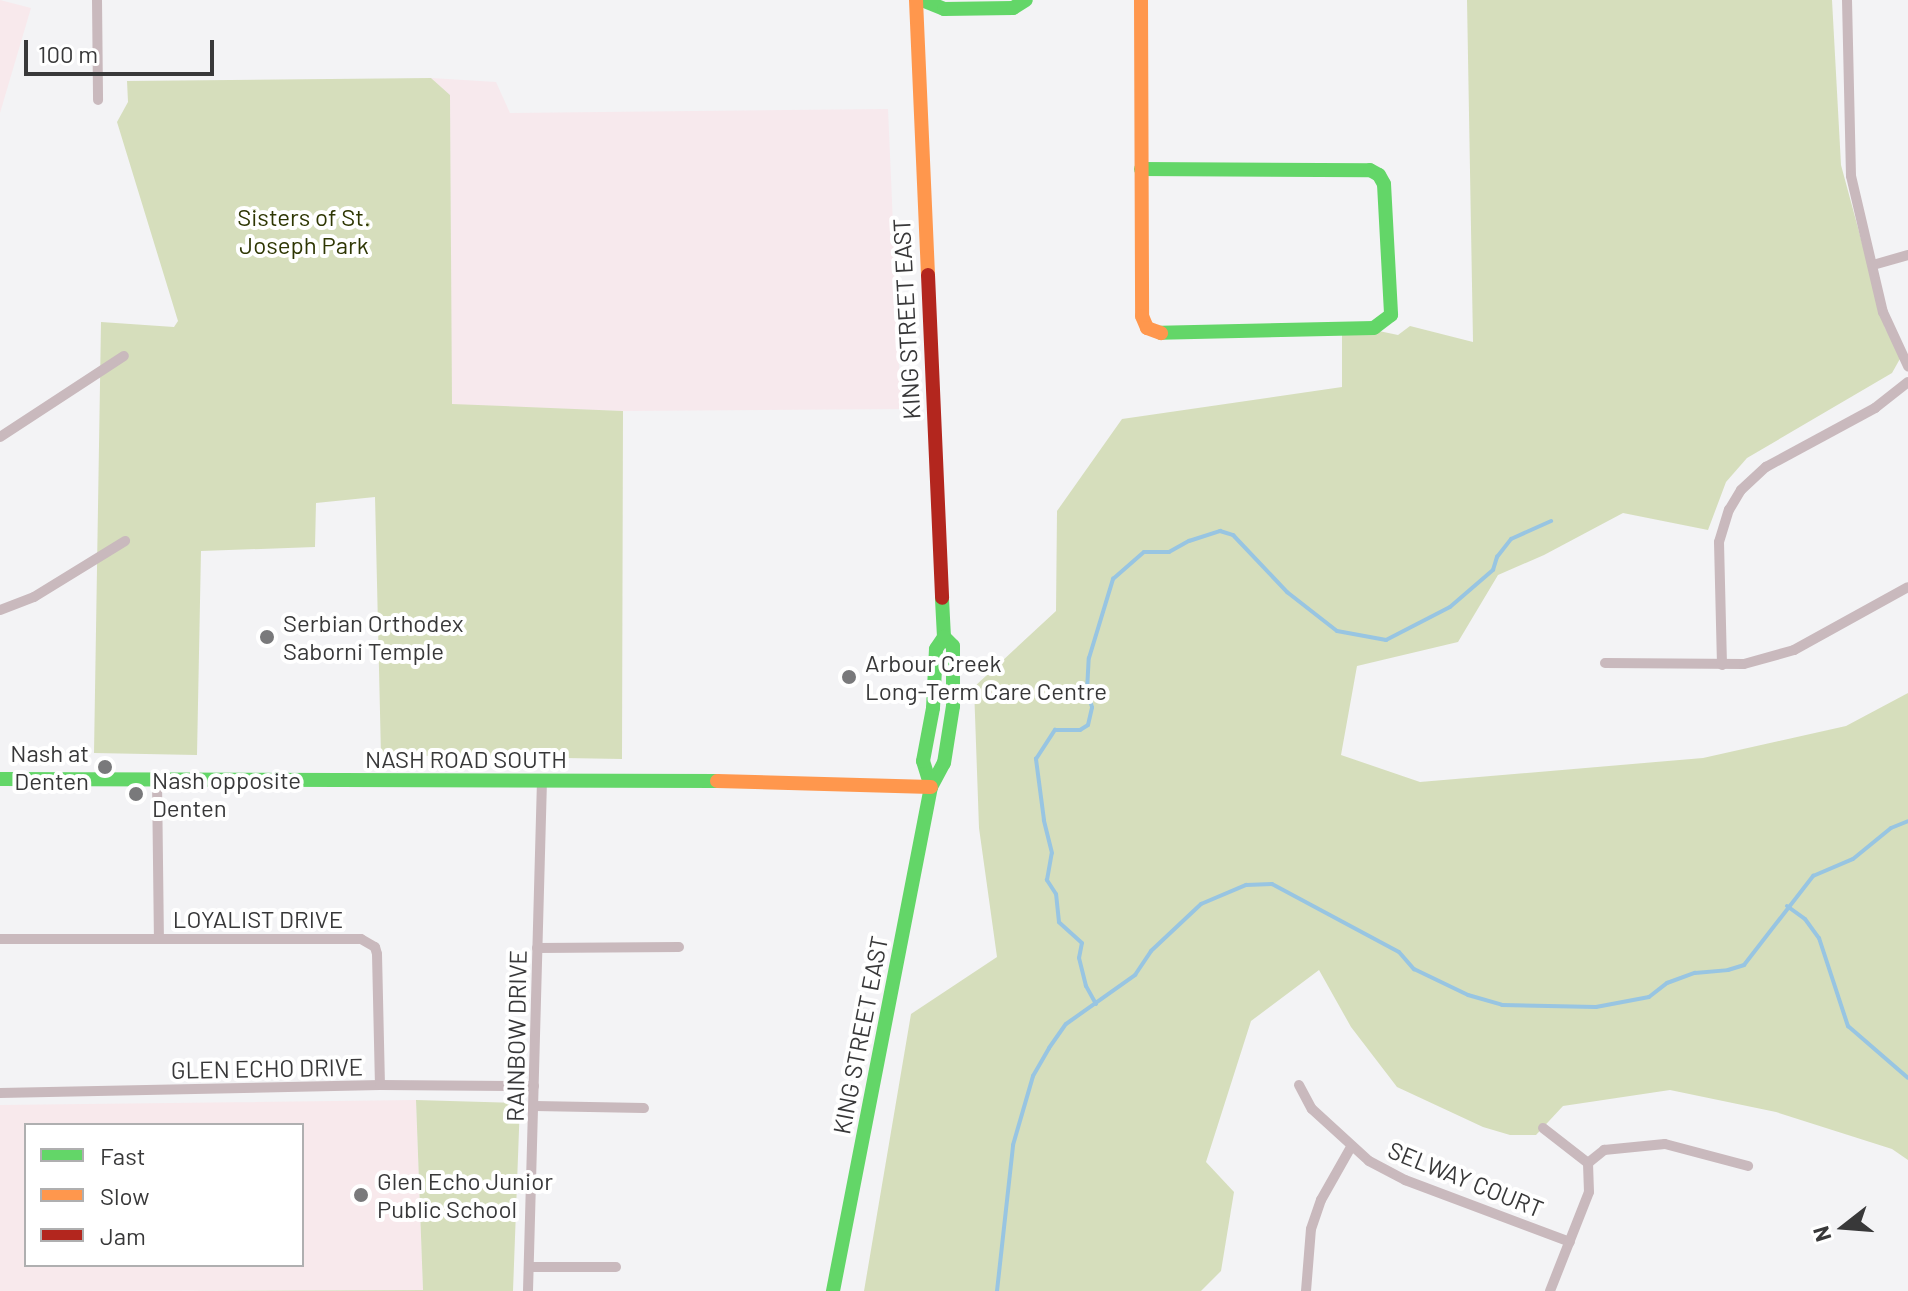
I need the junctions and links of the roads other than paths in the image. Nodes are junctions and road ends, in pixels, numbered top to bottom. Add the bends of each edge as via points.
1 (97, 0) edge
2 (916, 0) edge
3 (922, 0) edge
4 (1026, 0) edge
5 (1141, 0) edge
6 (1847, 0) edge
7 (98, 100) dead end
8 (1141, 169) junction
9 (1908, 255) edge
10 (1873, 265) junction
11 (124, 356) dead end
12 (1908, 366) edge
13 (1908, 382) edge
14 (0, 437) edge
15 (125, 541) dead end
16 (1908, 587) edge
17 (0, 610) edge
18 (1605, 663) dead end
19 (1722, 665) junction
20 (0, 779) edge
21 (157, 780) junction
22 (542, 781) junction
23 (931, 787) junction
24 (0, 939) edge
25 (159, 939) junction
26 (679, 947) dead end
27 (537, 948) junction
28 (380, 1085) junction
29 (1299, 1085) dead end
30 (534, 1086) junction
31 (0, 1093) edge
32 (535, 1106) junction
33 (644, 1108) dead end
34 (1543, 1128) dead end
35 (1351, 1147) junction
36 (1588, 1163) junction
37 (1748, 1166) dead end
38 (1570, 1242) junction
39 (529, 1267) junction
40 (616, 1267) dead end
41 (528, 1291) edge
42 (833, 1291) edge
43 (1306, 1291) edge
44 (1550, 1291) edge

1 - 7 street
2 - 23 street, KING STREET EAST via 944,637 953,646 953,706 944,763
3 - 4 street via 944,9 1013,8
5 - 8 street
6 - 10 street via 1850,166
8 - 8 street via 1142,316 1147,328 1157,333 1374,328 1391,315 1384,184 1379,175 1370,170
9 - 10 street
10 - 12 street via 1885,321
11 - 14 street
13 - 19 street via 1875,408 1766,467 1741,490 1719,542
15 - 17 street via 34,597
16 - 19 street via 1794,650
18 - 19 street
20 - 21 street, NASH ROAD SOUTH
21 - 22 street, NASH ROAD SOUTH
21 - 25 street
22 - 23 street, NASH ROAD SOUTH
22 - 27 street, RAINBOW DRIVE
23 - 42 street, KING STREET EAST
24 - 25 street, LOYALIST DRIVE
25 - 28 street, LOYALIST DRIVE via 361,939 375,947
26 - 27 street
27 - 30 street, RAINBOW DRIVE
28 - 30 street, GLEN ECHO DRIVE
28 - 31 street, GLEN ECHO DRIVE
29 - 35 street, SELWAY COURT via 1312,1109
30 - 32 street, RAINBOW DRIVE
32 - 33 street
32 - 39 street, RAINBOW DRIVE
34 - 36 street
35 - 38 street, SELWAY COURT via 1405,1180
35 - 43 street via 1311,1229
36 - 37 street via 1604,1150 1665,1144
36 - 38 street via 1589,1192
38 - 44 street
39 - 40 street
39 - 41 street, RAINBOW DRIVE

